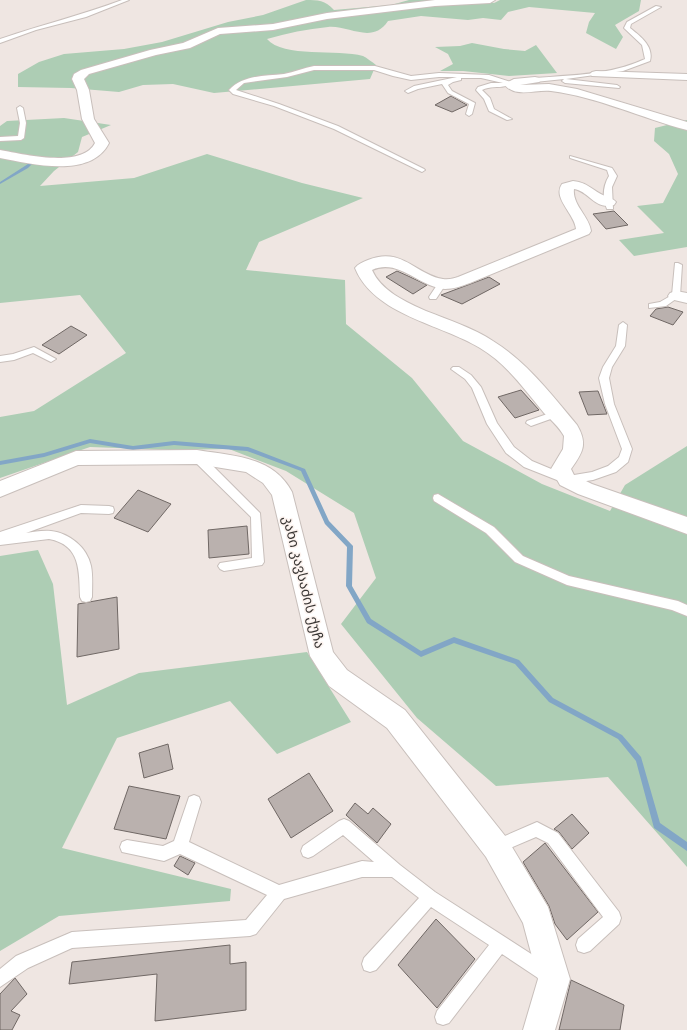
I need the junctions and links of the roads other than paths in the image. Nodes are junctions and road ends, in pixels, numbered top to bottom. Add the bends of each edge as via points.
1 (483, 0) edge
2 (126, 1) edge
3 (658, 7) dead end
4 (0, 41) edge
5 (648, 69) dead end
6 (617, 70) junction
7 (596, 74) junction
8 (489, 77) junction
9 (687, 77) edge
10 (535, 80) junction
11 (446, 82) junction
12 (511, 84) junction
13 (617, 87) dead end
14 (408, 91) dead end
15 (20, 108) dead end
16 (469, 114) dead end
17 (509, 119) dead end
18 (687, 126) edge
19 (0, 139) edge
20 (0, 154) edge
21 (572, 158) dead end
22 (422, 170) dead end
23 (610, 205) joint
24 (678, 265) dead end
25 (682, 297) edge
26 (652, 306) dead end
27 (622, 324) dead end
28 (0, 359) edge
29 (51, 359) dead end
30 (456, 369) dead end
31 (556, 414) junction
32 (531, 423) dead end
33 (197, 457) junction
34 (567, 480) junction
35 (0, 489) edge
36 (438, 498) dead end
37 (109, 510) dead end
38 (687, 526) edge
39 (0, 536) edge
40 (0, 540) edge
41 (224, 566) dead end
42 (86, 597) dead end
43 (687, 611) edge
44 (194, 802) dead end
45 (180, 846) junction
46 (127, 847) dead end
47 (496, 848) junction
48 (308, 851) dead end
49 (395, 870) junction
50 (279, 893) junction
51 (430, 897) junction
52 (500, 943) junction
53 (584, 945) dead end
54 (370, 964) dead end
55 (0, 979) edge
56 (554, 979) junction
57 (443, 1018) dead end
58 (539, 1030) edge

1 - 20 street via 327,16 273,28 218,31 186,46 154,52 85,72 78,76 78,79 84,90 88,119 102,143 94,154 71,162 45,162
2 - 4 lane
3 - 6 lane via 629,23 627,28 647,46 648,60
5 - 6 lane
6 - 7 lane
7 - 9 street
7 - 10 lane
8 - 11 lane
8 - 12 lane
8 - 22 lane via 439,75 411,78 375,68 314,68 242,82 232,90 348,133
10 - 12 street
10 - 13 lane
11 - 14 lane via 416,87
11 - 16 lane via 445,85 450,92 472,103
12 - 17 lane via 491,85 479,90 487,98 491,110
12 - 18 street via 520,89 541,87 571,91
15 - 19 lane via 23,123 21,138
21 - 23 lane via 610,169 613,176 608,185
23 - 31 street via 598,200 585,187 578,184 567,187 567,197 584,224 584,231 438,291 399,264 380,262 363,268 369,282 394,300 468,334 508,360 520,370
24 - 25 lane
25 - 26 lane
27 - 34 lane via 623,336 619,350 609,363 604,378 606,392 626,449 624,459 612,469 593,476
28 - 29 lane via 34,350
30 - 34 lane via 468,377 476,387 492,424 510,450 528,464
31 - 32 lane
31 - 34 street via 576,439 574,449 561,469
33 - 35 street, კახი კავსაძის ქუჩა via 76,458
33 - 41 lane via 256,516 258,562
33 - 47 street, კახი კავსაძის ქუჩა via 251,466 270,478 282,492 322,656 338,678 396,719
34 - 38 street
36 - 43 lane via 490,530 519,558 568,580 674,605
37 - 39 lane via 81,509
40 - 42 lane via 60,537 82,556 85,566
44 - 45 lane
45 - 46 lane via 164,854
45 - 50 lane
47 - 53 lane via 537,829 553,838 613,918
47 - 56 street, კახი კავსაძის ქუჩა via 537,918
48 - 49 lane via 344,826
49 - 50 lane via 362,869
49 - 51 lane
50 - 55 lane via 250,928 72,940 22,962
51 - 52 lane
51 - 54 lane
52 - 56 lane
52 - 57 lane
56 - 58 street

